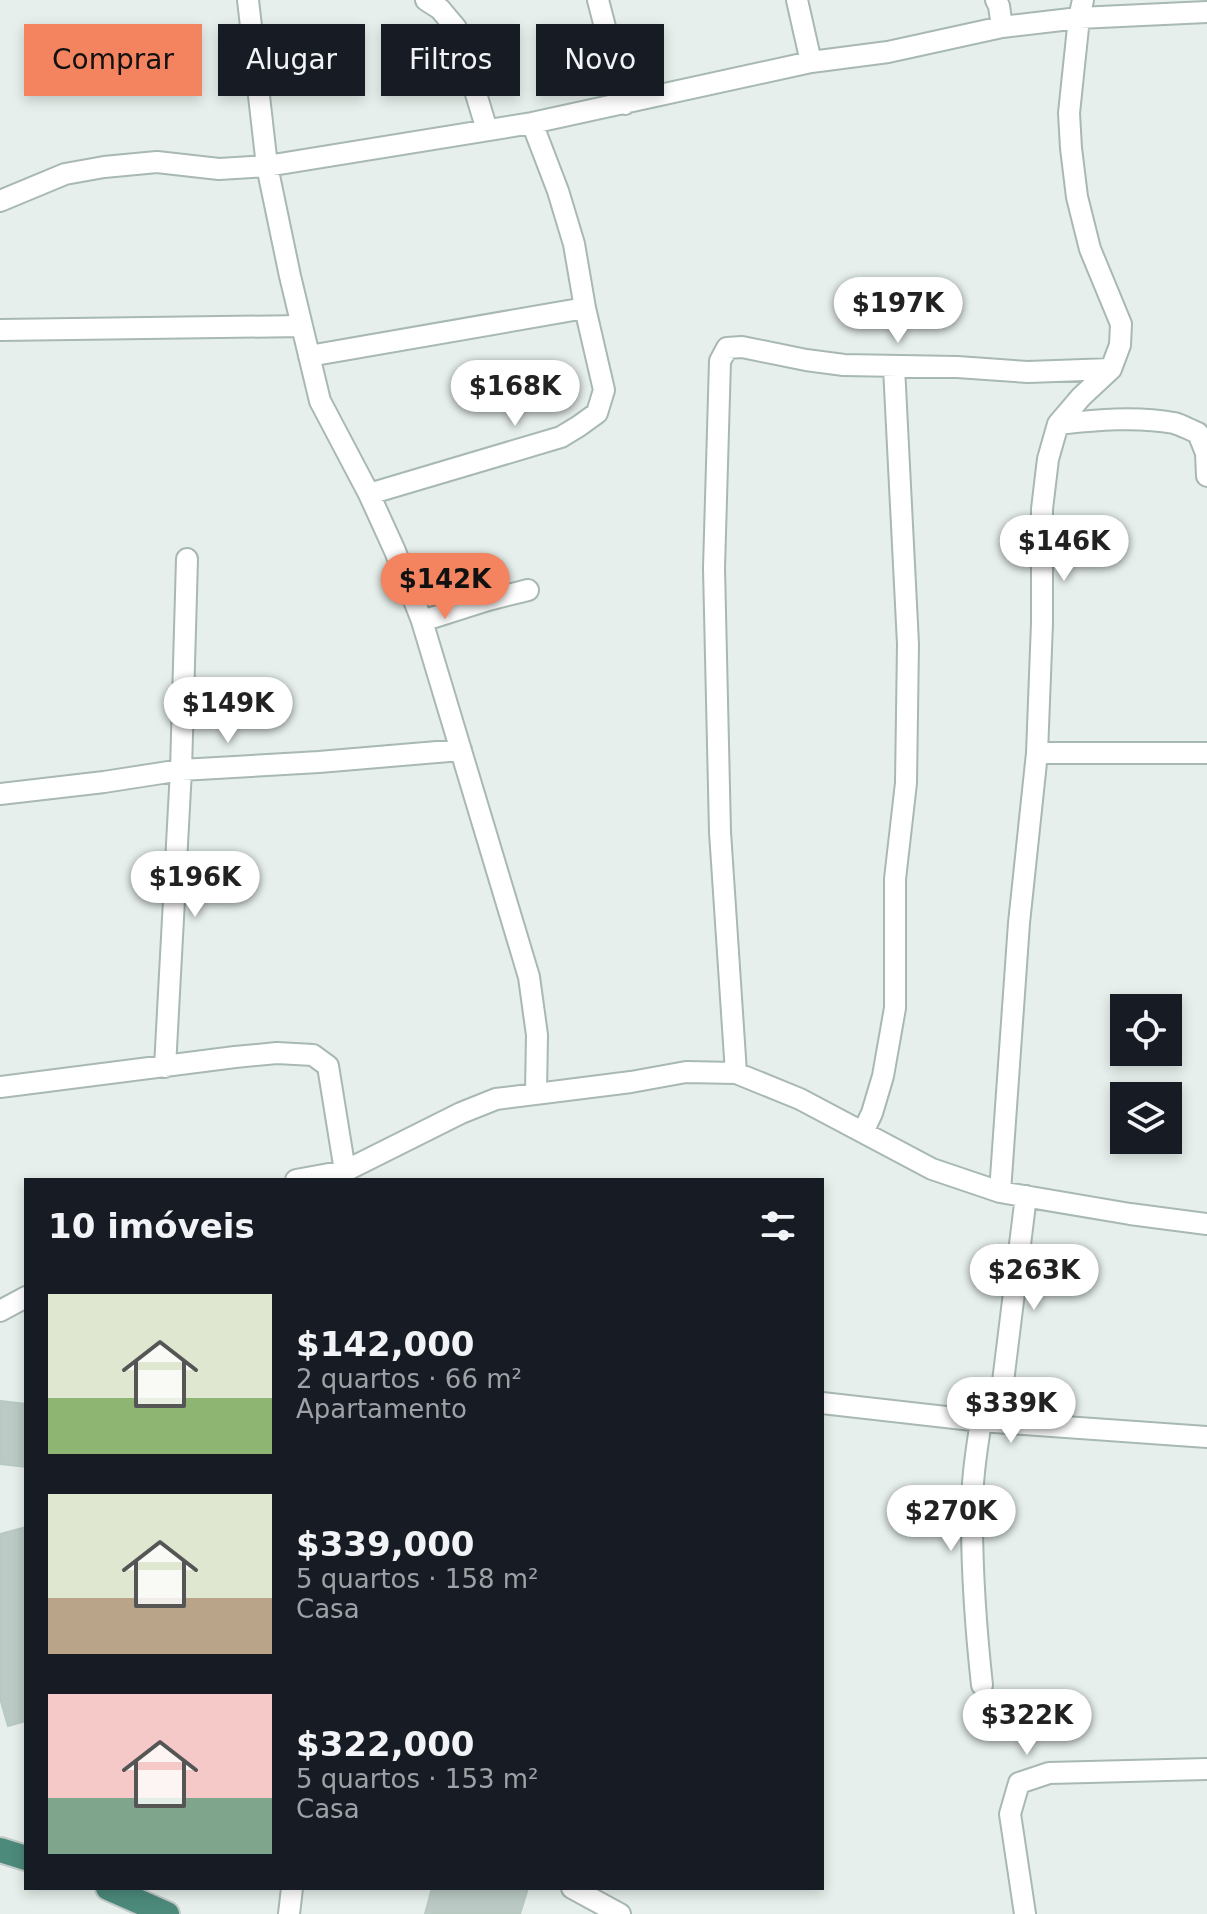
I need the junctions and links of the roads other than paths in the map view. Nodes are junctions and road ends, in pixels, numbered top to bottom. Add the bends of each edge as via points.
1 (248, 0) edge
2 (426, 0) edge
3 (598, 0) edge
4 (797, 0) edge
5 (996, 0) edge
6 (1081, 9) edge
7 (1207, 12) edge
8 (1002, 27) junction
9 (811, 62) junction
10 (625, 104) junction
11 (532, 123) junction
12 (487, 130) junction
13 (267, 166) junction
14 (0, 201) edge
15 (585, 308) junction
16 (302, 326) junction
17 (0, 330) edge
18 (309, 356) junction
19 (894, 367) junction
20 (1111, 369) junction
21 (1058, 424) junction
22 (1207, 476) edge
23 (369, 494) junction
24 (187, 559) dead end
25 (528, 590) dead end
26 (422, 621) junction
27 (461, 750) junction
28 (1037, 753) junction
29 (1207, 753) edge
30 (181, 770) junction
31 (0, 794) edge
32 (165, 1067) junction
33 (736, 1073) junction
34 (0, 1087) edge
35 (536, 1092) junction
36 (863, 1132) junction
37 (345, 1171) junction
38 (307, 1178) edge
39 (1000, 1192) junction
40 (1026, 1196) junction
41 (1207, 1224) edge
42 (24, 1298) edge
43 (0, 1311) edge
44 (824, 1403) edge
45 (990, 1421) junction
46 (1207, 1437) edge
47 (982, 1685) dead end
48 (1207, 1769) edge
49 (0, 1850) edge
50 (24, 1857) edge
51 (113, 1890) edge
52 (292, 1890) edge
53 (576, 1890) edge
54 (167, 1914) edge
55 (289, 1914) edge
56 (620, 1914) edge
57 (1025, 1914) edge

1 - 13 street
2 - 12 street via 456,28
3 - 10 street
4 - 9 street
5 - 8 street
6 - 7 street
6 - 8 street
6 - 20 street via 1069,113 1071,148 1090,249 1121,324
8 - 9 street via 888,52
9 - 10 street
10 - 11 street
11 - 12 street
11 - 15 street via 574,244
12 - 13 street
13 - 14 street via 219,169 157,162 104,167 65,174
13 - 16 street
15 - 18 street
15 - 23 street via 604,390 597,413 561,437
16 - 17 street
16 - 18 street
18 - 23 street via 320,401
19 - 20 street
19 - 33 street via 844,365 742,347 727,348 720,361 714,599 720,832
19 - 36 street via 908,644 906,783 895,879 895,1008 883,1076
20 - 21 street
21 - 22 street via 1098,419 1177,424 1198,433
21 - 28 street via 1042,509
23 - 26 street
24 - 30 street
25 - 26 street
26 - 27 street
27 - 30 street
27 - 35 street via 529,977 537,1035
28 - 29 street
28 - 39 street
30 - 31 street
30 - 32 street
32 - 34 street
32 - 37 street via 277,1053 313,1055 328,1066
33 - 35 street via 686,1072
33 - 36 street
35 - 37 street via 496,1099 461,1113
36 - 39 street via 932,1169
37 - 38 street
39 - 40 street
40 - 41 street
40 - 45 street
42 - 43 street
44 - 45 street
45 - 46 street
45 - 47 street via 974,1466 972,1518
48 - 57 street via 1049,1773 1019,1783 1010,1814
49 - 50 highway
51 - 54 highway
52 - 55 street
53 - 56 street

